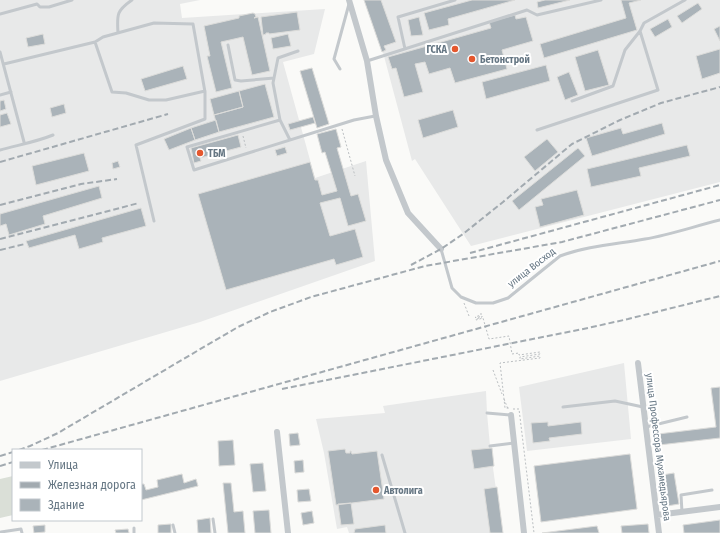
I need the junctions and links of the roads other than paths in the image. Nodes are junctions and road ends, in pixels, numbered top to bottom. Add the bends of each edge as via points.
1 (72, 0) edge
2 (132, 0) edge
3 (455, 0) edge
4 (601, 0) edge
5 (685, 0) edge
6 (350, 2) edge
7 (0, 14) edge
8 (640, 31) junction
9 (118, 33) junction
10 (95, 42) junction
11 (228, 45) dead end
12 (405, 49) junction
13 (298, 51) dead end
14 (0, 52) edge
15 (368, 61) junction
16 (4, 64) junction
17 (340, 69) dead end
18 (274, 78) junction
19 (205, 91) junction
20 (11, 92) junction
21 (0, 95) edge
22 (572, 101) dead end
23 (376, 116) junction
24 (280, 120) junction
25 (538, 130) dead end
26 (53, 135) dead end
27 (290, 140) junction
28 (24, 142) junction
29 (0, 150) edge
30 (154, 220) dead end
31 (720, 220) edge
32 (441, 249) joint
33 (638, 363) dead end
34 (563, 407) dead end
35 (644, 407) junction
36 (486, 413) dead end
37 (511, 415) joint
38 (687, 417) dead end
39 (646, 428) junction
40 (277, 432) dead end
41 (514, 444) junction
42 (490, 446) dead end
43 (382, 455) dead end
44 (712, 490) dead end
45 (720, 507) edge
46 (682, 512) junction
47 (657, 515) junction
48 (213, 519) dead end
49 (173, 525) dead end
50 (134, 528) dead end
51 (1, 532) dead end
52 (22, 533) edge
53 (134, 533) edge
54 (175, 533) edge
55 (215, 533) edge
56 (288, 533) edge
57 (405, 533) edge
58 (524, 533) edge
59 (659, 533) edge

1 - 7 lane via 49,7 40,7 37,4
2 - 9 lane via 122,7 117,16
3 - 12 lane via 398,17
4 - 12 lane via 537,15 527,10
5 - 8 lane via 644,22
6 - 15 street
6 - 17 lane via 334,59
8 - 22 lane via 624,50 613,86
8 - 25 lane via 658,90
9 - 10 lane
9 - 19 lane via 154,23 193,24
10 - 16 lane
10 - 19 lane via 112,92 149,100 166,100
11 - 18 lane via 235,80
12 - 15 lane
13 - 18 lane via 278,58
14 - 16 lane
15 - 23 street
16 - 20 lane
18 - 24 lane
19 - 30 lane via 205,119 136,145
20 - 21 lane
20 - 28 lane
23 - 27 lane via 354,120
23 - 32 street via 386,160 408,213
24 - 27 lane
24 - 27 lane via 187,147 194,170
26 - 28 lane via 38,141
28 - 29 lane
31 - 32 lane, улица Восход via 647,239 560,256 508,298 493,303 476,304 461,297 452,288
33 - 35 street, улица Профессора Мухамедьярова
34 - 35 lane via 615,401
35 - 39 street, улица Профессора Мухамедьярова
36 - 37 lane
37 - 41 street
38 - 39 lane
39 - 47 street, улица Профессора Мухамедьярова
40 - 56 street
41 - 42 lane
41 - 58 street
43 - 57 lane
44 - 46 lane via 681,495
45 - 46 street
46 - 47 street
47 - 59 street, улица Профессора Мухамедьярова
48 - 55 lane
49 - 54 lane
50 - 53 lane
51 - 52 lane via 21,528

